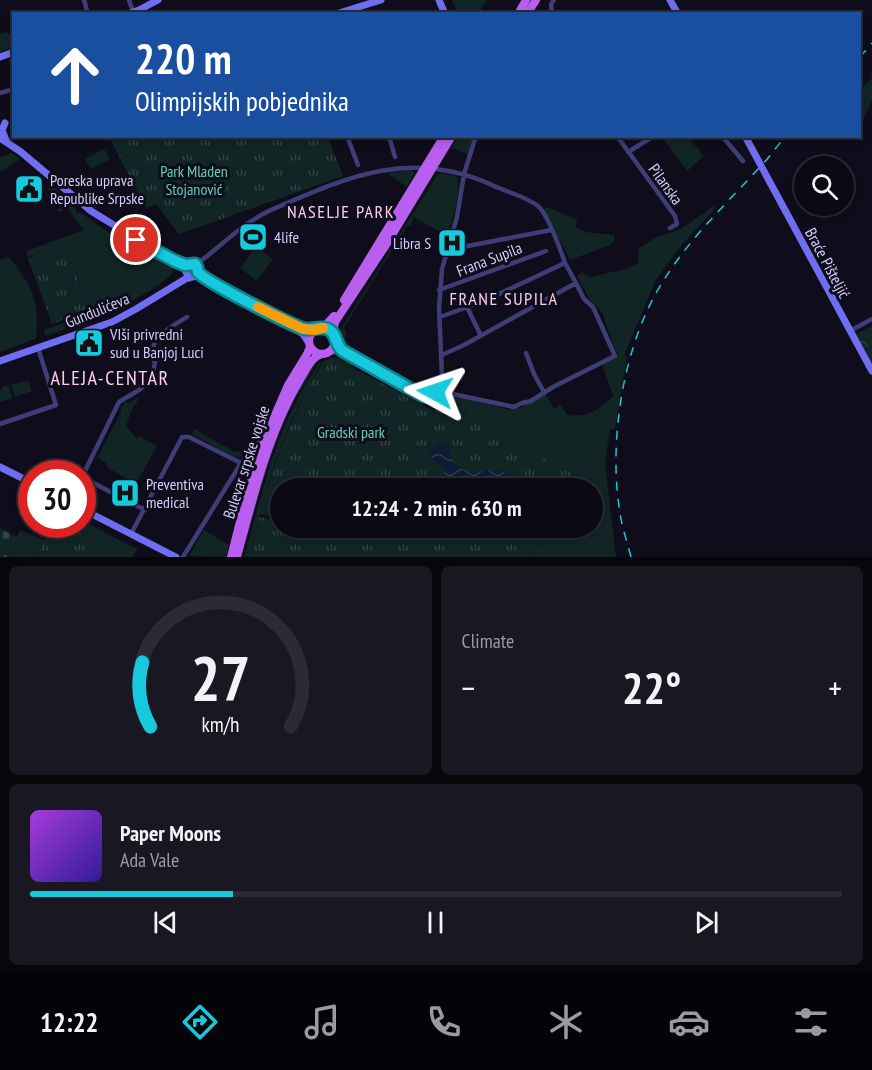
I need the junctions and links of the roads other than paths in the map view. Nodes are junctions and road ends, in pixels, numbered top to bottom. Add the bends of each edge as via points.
1 (158, 0) edge
2 (381, 0) edge
3 (352, 11) edge
4 (132, 12) edge
5 (3, 124) edge
6 (0, 138) edge
7 (348, 138) edge
8 (390, 138) edge
9 (443, 138) edge
10 (450, 138) edge
11 (475, 138) edge
12 (618, 138) edge
13 (651, 138) edge
14 (725, 138) edge
15 (746, 138) edge
16 (10, 143) junction
17 (628, 152) junction
18 (395, 157) dead end
19 (743, 161) dead end
20 (358, 165) dead end
21 (428, 168) junction
22 (464, 174) junction
23 (670, 228) dead end
24 (551, 230) junction
25 (447, 250) junction
26 (546, 250) dead end
27 (565, 263) junction
28 (191, 271) junction
29 (576, 283) junction
30 (439, 291) junction
31 (467, 307) junction
32 (187, 317) dead end
33 (440, 317) junction
34 (280, 319) junction
35 (872, 319) edge
36 (319, 329) junction
37 (850, 331) junction
38 (481, 336) junction
39 (334, 337) junction
40 (309, 344) junction
41 (38, 348) junction
42 (526, 353) dead end
43 (324, 354) junction
44 (442, 356) junction
45 (0, 361) edge
46 (360, 362) junction
47 (872, 371) edge
48 (437, 388) junction
49 (544, 392) junction
50 (432, 397) junction
51 (437, 403) dead end
52 (0, 424) edge
53 (268, 431) junction
54 (241, 463) junction
55 (0, 467) edge
56 (18, 476) edge
57 (145, 510) junction
58 (96, 516) edge
59 (131, 534) junction
60 (176, 557) edge
61 (183, 557) edge
62 (231, 557) edge
63 (237, 557) edge

1 - 4 street
2 - 3 street
5 - 16 street via 3,133
6 - 16 street
7 - 20 street
8 - 18 street
9 - 21 main road, Bulevar srpske vojske
10 - 21 main road, Bulevar srpske vojske
11 - 22 street, Frana Supila
12 - 17 street, Pilanska
13 - 17 street, Pilanska
14 - 19 street
15 - 37 street, Braće Pišteljić, bridge
16 - 28 street via 91,211
17 - 23 street, Pilanska via 675,216 677,224
21 - 22 street
21 - 28 street via 401,167 340,180 275,209
21 - 36 main road, Bulevar srpske vojske via 332,320
21 - 39 main road, Bulevar srpske vojske via 380,255 335,322
22 - 24 street via 539,207
22 - 25 street, Frana Supila
24 - 25 street, Frana Supila
24 - 27 street
25 - 30 street, Frana Supila
26 - 30 street, Frana Supila
27 - 29 street
27 - 31 street, Frana Supila
28 - 34 street
28 - 41 street, Gundulićeva via 112,322
29 - 38 street
29 - 49 street via 593,307 615,356
30 - 33 street, Frana Supila
31 - 33 street, Frana Supila
31 - 38 street
32 - 57 street via 158,337 150,376 139,390 119,402 82,477
33 - 44 street, Frana Supila
34 - 36 street via 303,329
34 - 40 street via 303,334
35 - 37 street
36 - 39 main road
36 - 40 main road, Bulevar srpske vojske via 310,334
37 - 47 street, Braće Pišteljić
38 - 44 street
39 - 43 main road, Bulevar srpske vojske via 333,348
39 - 46 street via 339,348
40 - 43 main road via 315,352
40 - 53 main road, Bulevar srpske vojske
41 - 45 street, Gundulićeva
41 - 52 street via 58,407
42 - 49 street
43 - 46 street via 339,352
43 - 63 main road, Bulevar srpske vojske via 315,357 304,373 276,427
44 - 48 street, Frana Supila
46 - 50 street via 423,396
48 - 49 street via 509,407 531,401
48 - 50 street, Frana Supila
50 - 51 street
53 - 54 street
53 - 62 main road, Bulevar srpske vojske
54 - 57 street via 182,437
54 - 61 street
55 - 56 street
57 - 59 street
58 - 59 street
59 - 60 street

